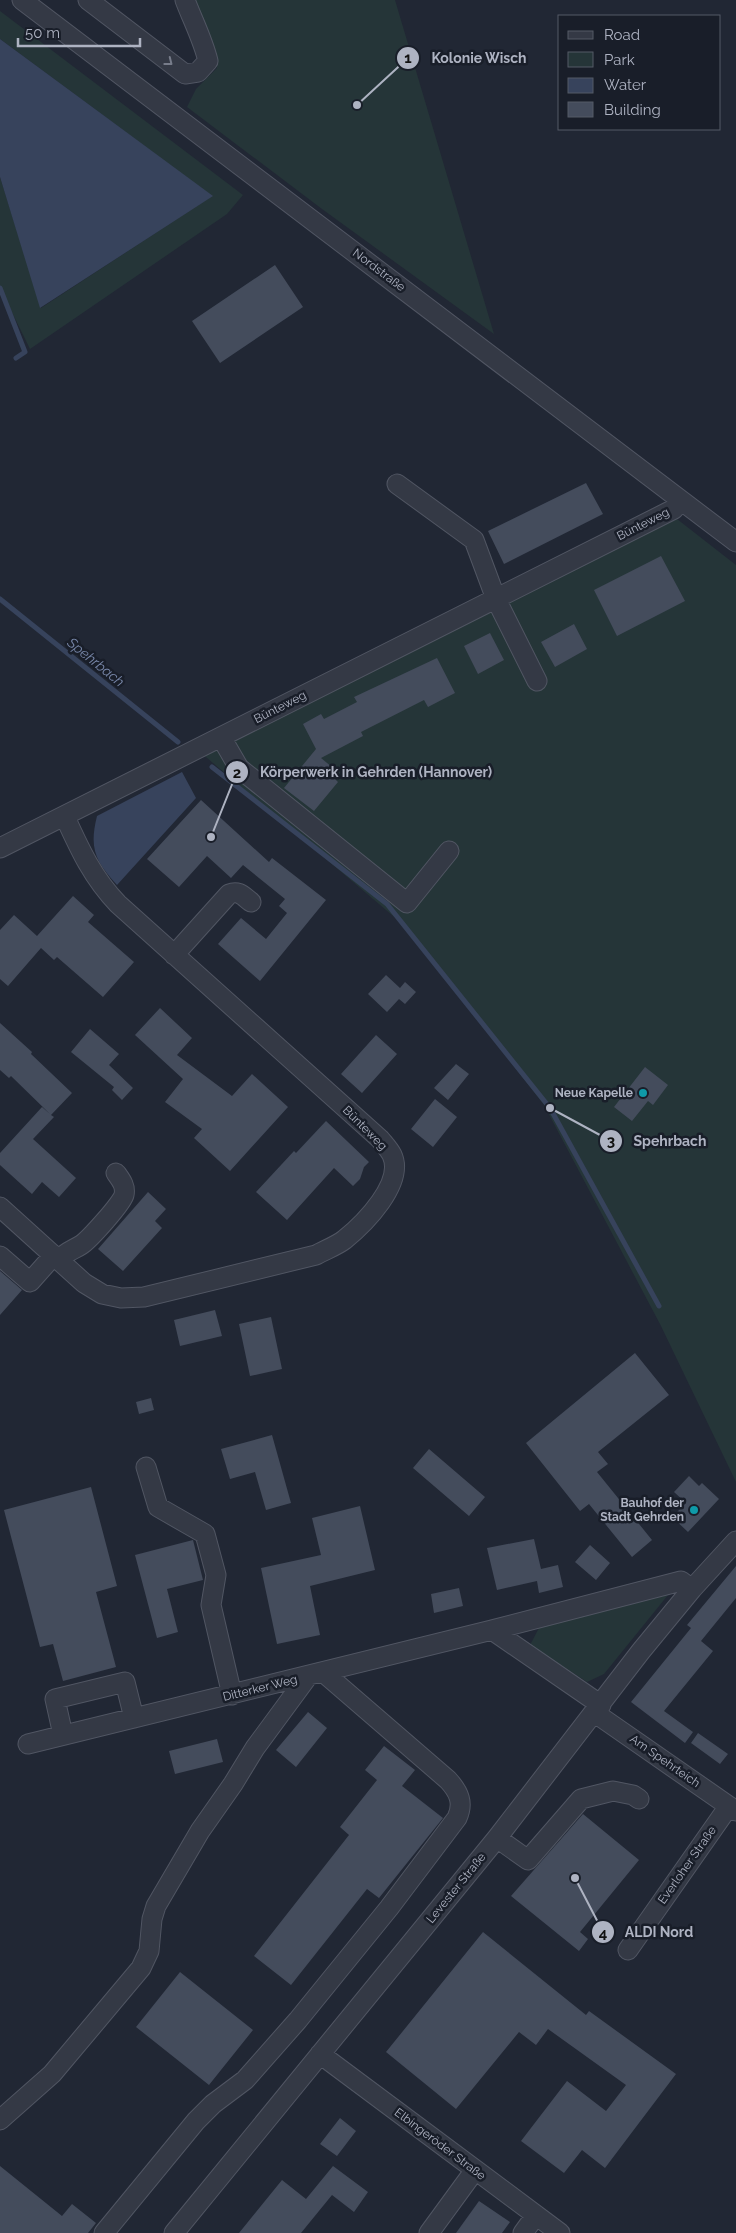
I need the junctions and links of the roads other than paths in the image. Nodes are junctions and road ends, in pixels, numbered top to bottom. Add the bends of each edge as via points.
1 (22, 0) edge
2 (88, 0) edge
3 (185, 0) edge
4 (397, 484) dead end
5 (680, 500) junction
6 (736, 542) edge
7 (496, 599) junction
8 (537, 681) dead end
9 (221, 737) junction
10 (65, 817) junction
11 (0, 848) edge
12 (449, 851) dead end
13 (251, 902) dead end
14 (174, 954) junction
15 (116, 1173) dead end
16 (0, 1207) edge
17 (0, 1256) edge
18 (56, 1257) junction
19 (146, 1467) dead end
20 (736, 1541) edge
21 (692, 1589) junction
22 (492, 1630) junction
23 (315, 1674) junction
24 (232, 1695) junction
25 (598, 1709) junction
26 (134, 1718) junction
27 (63, 1735) junction
28 (28, 1744) dead end
29 (639, 1799) dead end
30 (732, 1808) edge
31 (497, 1838) junction
32 (628, 1950) dead end
33 (320, 2054) junction
34 (0, 2120) edge
35 (475, 2170) junction
36 (536, 2215) junction
37 (104, 2233) edge
38 (174, 2233) edge
39 (429, 2233) edge
40 (523, 2233) edge
41 (560, 2233) edge

1 - 5 street, Nordstraße
2 -> 3 street via 185,74 198,72 208,61
4 - 7 street via 474,540
5 - 6 street, Nordstraße
5 - 7 street, Bünteweg via 674,509
7 - 8 street
7 - 9 street, Bünteweg
9 - 10 street, Bünteweg
9 - 12 street via 240,768 408,902
10 - 11 street, Bünteweg
10 - 14 street, Bünteweg via 101,886
13 - 14 street via 240,893 229,894
14 - 18 street, Bünteweg via 380,1139 392,1155 394,1173 387,1192 366,1220 342,1242 316,1254 144,1297 121,1298 102,1294
15 - 18 street via 124,1186 124,1196 82,1244
16 - 18 street, Bünteweg
17 - 18 street via 30,1282
19 - 24 street via 158,1507 205,1534 216,1575 211,1605
20 - 21 street, Levester Straße
21 - 22 street, Ditterker Weg via 681,1581
21 - 25 street, Levester Straße
22 - 23 street, Ditterker Weg
22 - 25 street
23 - 24 street, Ditterker Weg
23 - 34 street via 255,1748 200,1831 156,1906 149,1951 141,1968 52,2074
23 - 37 street via 448,1780 457,1792 461,1809 389,1908 298,2020 245,2080 196,2121
24 - 26 street, Ditterker Weg
25 - 30 street, Am Spehrteich
25 - 31 street, Levester Straße
26 - 27 street, Ditterker Weg
26 - 27 street via 125,1682 55,1699
27 - 28 street, Ditterker Weg
29 - 31 street via 612,1791 581,1800 528,1860
30 - 32 street, Everloher Straße
31 - 33 street, Levester Straße
33 - 35 street, Elbingeröder Straße
33 - 38 street, Levester Straße
35 - 36 street, Elbingeröder Straße
35 - 39 street
36 - 40 street
36 - 41 street, Elbingeröder Straße

